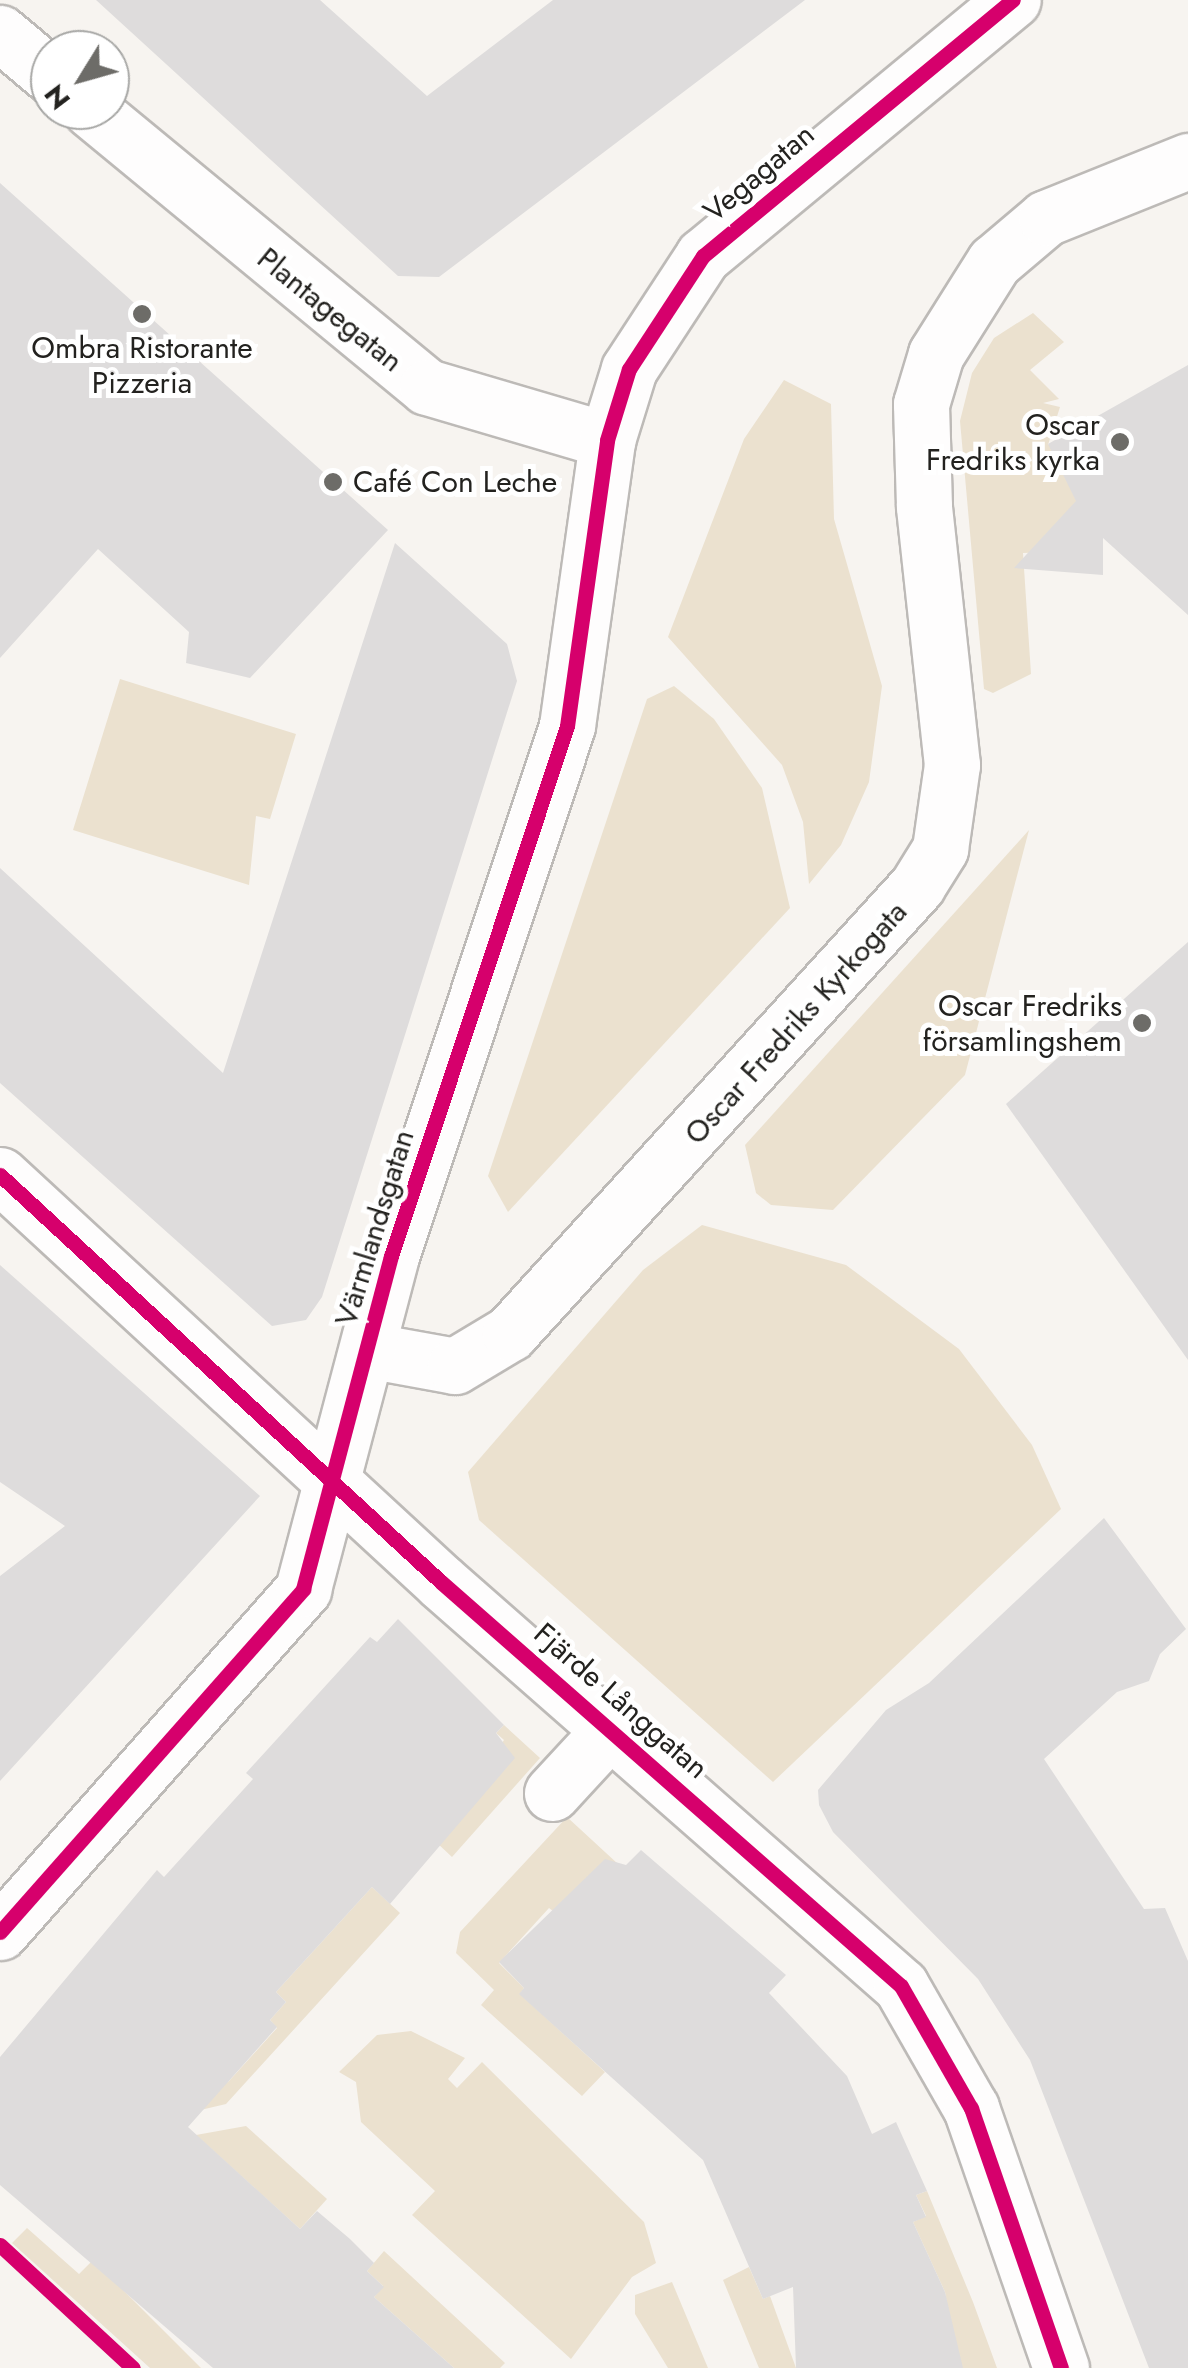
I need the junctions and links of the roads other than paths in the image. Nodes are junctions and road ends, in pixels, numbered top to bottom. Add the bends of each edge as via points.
1 (1013, 0) edge
2 (0, 33) edge
3 (30, 59) edge
4 (115, 130) edge
5 (1188, 161) edge
6 (608, 440) junction
7 (0, 1174) edge
8 (367, 1350) junction
9 (334, 1482) junction
10 (612, 1729) junction
11 (552, 1793) dead end
12 (0, 1932) edge
13 (1060, 2368) edge

1 - 6 street, Vegagatan via 702,256 629,369
2 - 3 street
4 - 6 street, Plantagegatan via 426,387
5 - 8 street, Oscar Fredriks Kyrkogata via 1046,218 994,262 936,354 921,404 924,506 952,765 940,849 917,886 510,1333 456,1366
6 - 8 street, Värmlandsgatan via 567,726
7 - 9 street, Fjärde Långgatan
8 - 9 street, Värmlandsgatan
9 - 10 street, Fjärde Långgatan
9 - 12 street, Värmlandsgatan via 303,1589 275,1628
10 - 11 street
10 - 13 street, Fjärde Långgatan via 872,1955 922,2015 987,2149

